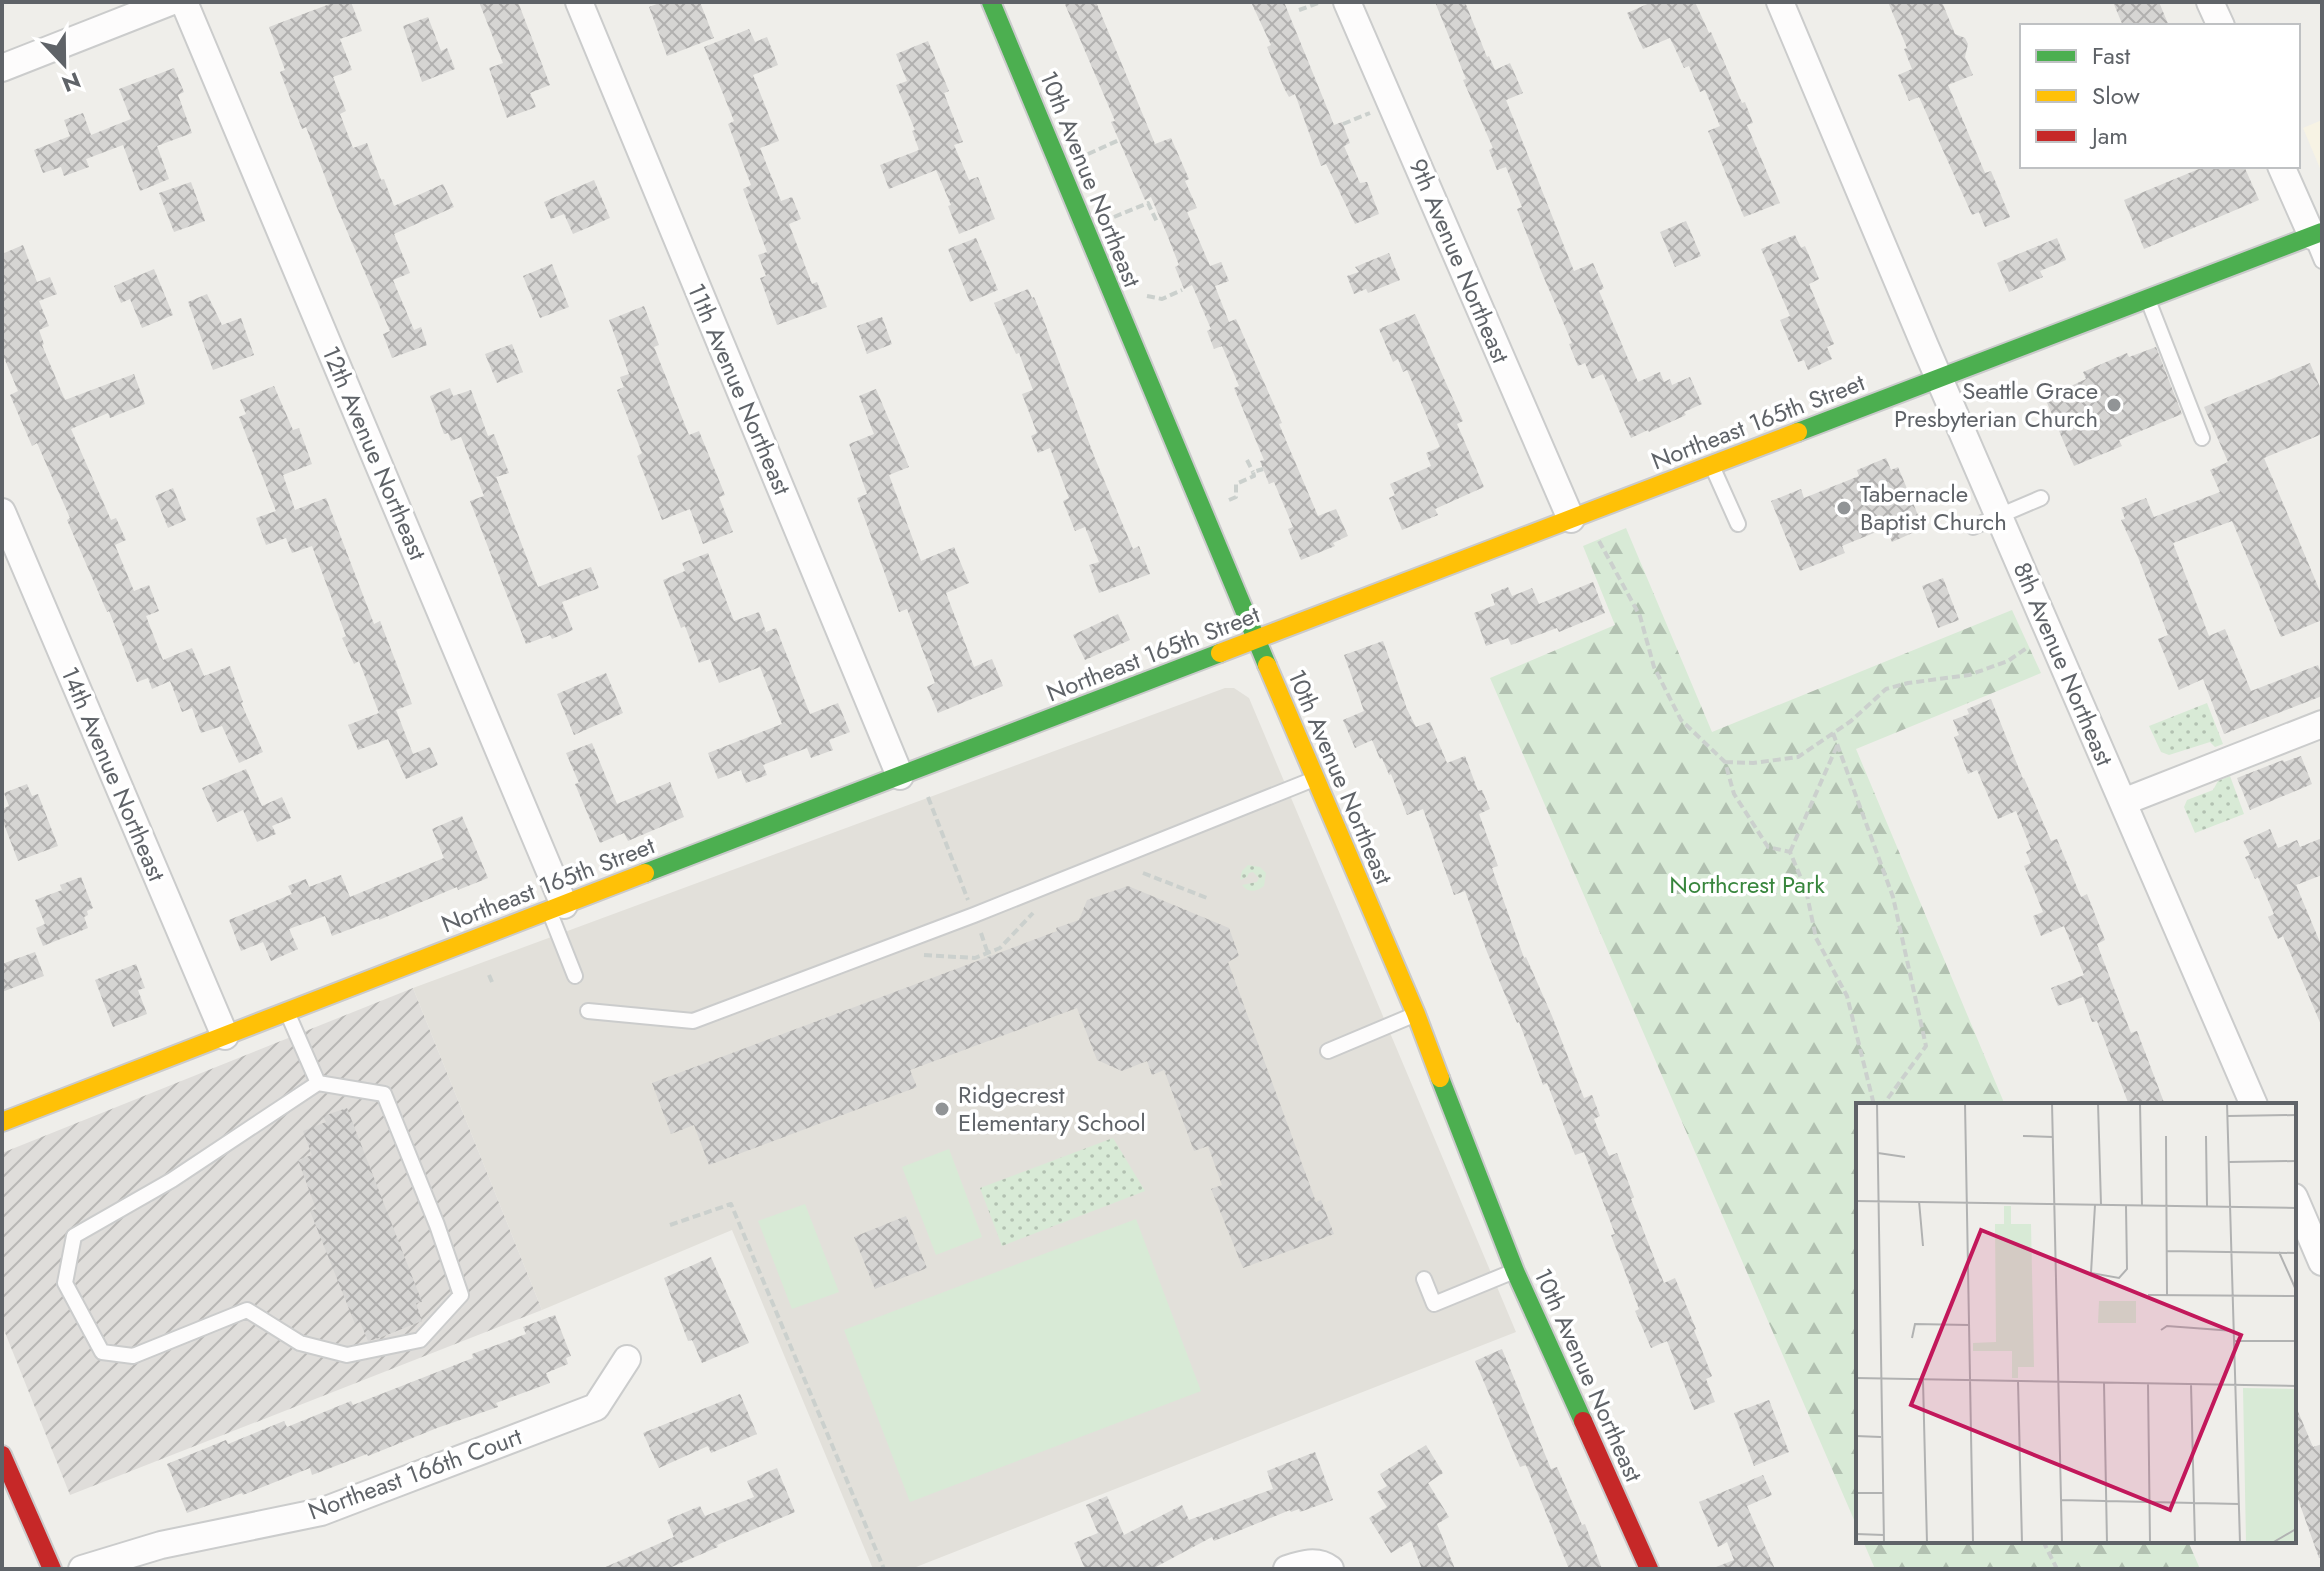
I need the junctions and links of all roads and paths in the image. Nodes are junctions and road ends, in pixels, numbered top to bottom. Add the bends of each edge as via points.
1 (170, 2) edge
2 (184, 2) edge
3 (579, 2) edge
4 (991, 2) edge
5 (1321, 2) edge
6 (1347, 2) edge
7 (1780, 2) edge
8 (2210, 2) edge
9 (1299, 10) dead end
10 (2220, 24) edge
11 (2, 68) edge
12 (1379, 110) dead end
13 (1343, 124) dead end
14 (1119, 140) dead end
15 (1080, 157) dead end
16 (2282, 168) edge
17 (1107, 220) dead end
18 (1157, 222) dead end
19 (2317, 234) edge
20 (2322, 261) edge
21 (1182, 290) dead end
22 (1139, 295) dead end
23 (2148, 299) junction
24 (1939, 378) junction
25 (2202, 438) dead end
26 (1247, 460) dead end
27 (1712, 466) junction
28 (1263, 469) dead end
29 (1253, 472) junction
30 (2041, 498) dead end
31 (1227, 501) dead end
32 (2, 512) edge
33 (1999, 516) junction
34 (1571, 519) junction
35 (1738, 524) dead end
36 (1973, 527) dead end
37 (1598, 540) dead end
38 (2049, 631) junction
39 (1256, 640) junction
40 (2322, 724) edge
41 (1833, 733) junction
42 (1837, 746) junction
43 (1725, 762) junction
44 (900, 776) junction
45 (1315, 779) junction
46 (928, 797) dead end
47 (2123, 802) junction
48 (1790, 852) junction
49 (1143, 873) dead end
50 (1207, 898) dead end
51 (968, 901) dead end
52 (557, 907) junction
53 (1033, 913) dead end
54 (980, 930) dead end
55 (924, 955) dead end
56 (989, 955) junction
57 (489, 975) dead end
58 (575, 976) dead end
59 (492, 982) dead end
60 (588, 1011) dead end
61 (287, 1012) junction
62 (1416, 1014) junction
63 (225, 1036) junction
64 (1328, 1051) dead end
65 (318, 1083) junction
66 (1874, 1103) edge
67 (1884, 1103) edge
68 (2253, 1103) edge
69 (2, 1122) edge
70 (2296, 1202) edge
71 (670, 1225) dead end
72 (2322, 1262) edge
73 (1515, 1271) junction
74 (1424, 1279) dead end
75 (627, 1359) dead end
76 (2, 1455) edge
77 (13, 1511) edge
78 (2044, 1543) edge
79 (1327, 1566) edge
80 (52, 1569) edge
81 (82, 1569) edge
82 (884, 1569) edge
83 (1287, 1569) edge
84 (1649, 1569) edge
85 (2057, 1569) edge

1 - 11 street
2 - 52 street, 12th Avenue Northeast
3 - 44 street, 11th Avenue Northeast
4 - 39 street, 10th Avenue Northeast
5 - 9 path
6 - 34 street, 9th Avenue Northeast
7 - 24 street, 8th Avenue Northeast
8 - 10 street
12 - 13 path
14 - 15 path
16 - 19 street
17 - 18 path via 1148,203
19 - 20 lane
19 - 23 street, Northeast 165th Street
21 - 22 path via 1162,299
23 - 24 street, Northeast 165th Street
23 - 25 lane
24 - 27 street, Northeast 165th Street
24 - 33 street, 8th Avenue Northeast
26 - 29 path
27 - 34 street, Northeast 165th Street
27 - 35 lane
28 - 29 path
29 - 31 path via 1236,484 1236,497
30 - 33 lane
32 - 63 street, 14th Avenue Northeast
33 - 36 lane
33 - 38 street, 8th Avenue Northeast
34 - 39 street, Northeast 165th Street
37 - 43 path via 1640,616 1654,667 1681,720
38 - 41 path via 2008,661 1969,675 1886,689
38 - 47 street, 8th Avenue Northeast
39 - 44 street, Northeast 165th Street
39 - 45 street, 10th Avenue Northeast
40 - 47 street
41 - 42 path
41 - 43 path via 1798,757
42 - 48 path
42 - 67 path via 1893,897 1926,1046
43 - 48 path via 1734,794 1768,847
44 - 52 street, Northeast 165th Street
45 - 60 lane via 693,1021
45 - 62 street, 10th Avenue Northeast
46 - 51 path
47 - 68 street, 8th Avenue Northeast
48 - 66 path via 1806,890 1816,938 1847,996
49 - 50 path
52 - 58 lane
52 - 61 street, Northeast 165th Street
53 - 56 path
54 - 56 path
55 - 56 path
57 - 59 path
61 - 63 street, Northeast 165th Street
61 - 65 lane
62 - 64 lane
62 - 73 street, 10th Avenue Northeast
63 - 69 street, Northeast 165th Street
65 - 65 lane via 172,1180 74,1236 65,1283 102,1352 133,1356 247,1310 300,1343 347,1355 420,1340 461,1295 384,1094
70 - 72 street
71 - 82 path via 731,1204
73 - 74 lane via 1434,1304
73 - 84 street, 10th Avenue Northeast
75 - 81 street, Northeast 166th Court via 596,1407 581,1413 321,1512 161,1545
76 - 77 street
77 - 80 street
78 - 85 path
79 - 83 street via 1303,1563

